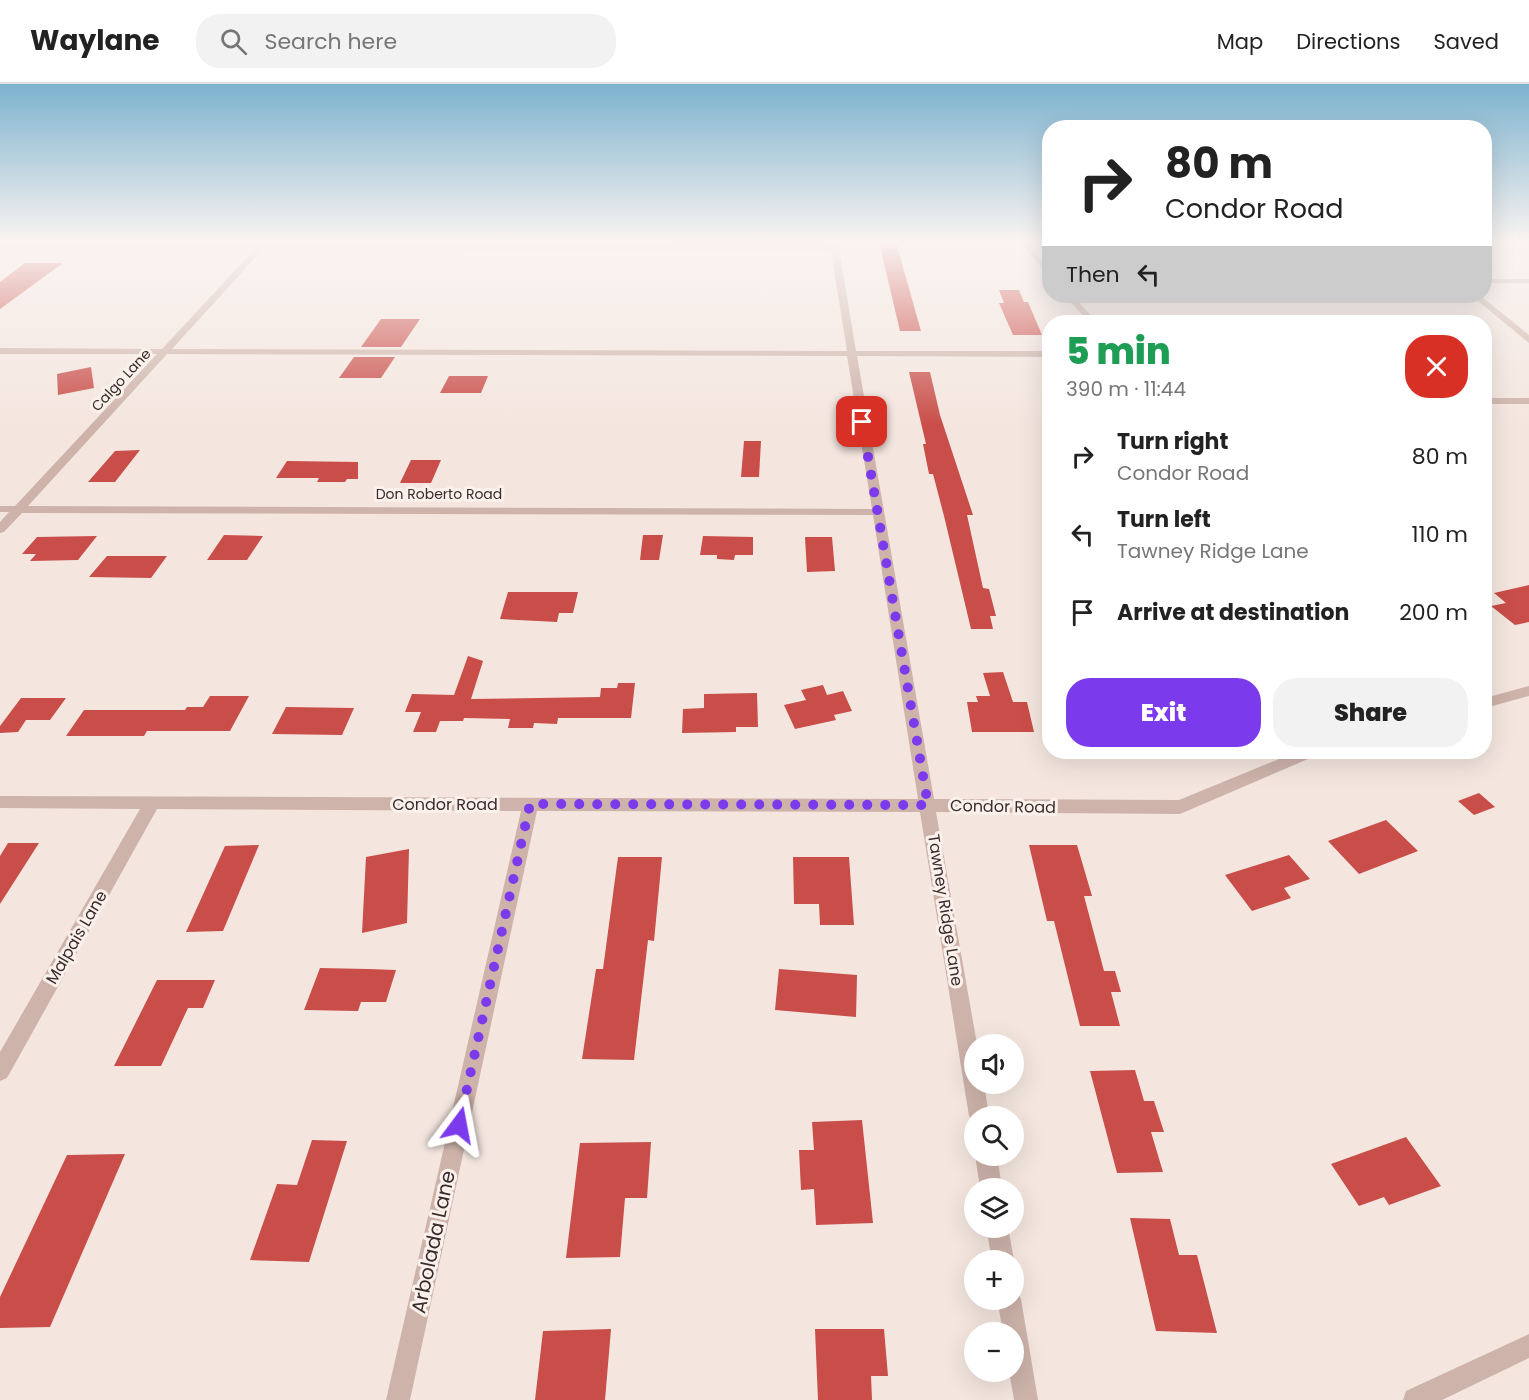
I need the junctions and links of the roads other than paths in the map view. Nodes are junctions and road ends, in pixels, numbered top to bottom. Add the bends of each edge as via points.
1 (209, 303) edge
2 (843, 303) edge
3 (1076, 303) edge
4 (1485, 303) edge
5 (1087, 315) edge
6 (1529, 340) edge
7 (0, 351) edge
8 (165, 352) junction
9 (851, 354) junction
10 (1042, 354) edge
11 (1492, 401) edge
12 (1529, 401) edge
13 (0, 509) edge
14 (18, 510) junction
15 (877, 512) junction
16 (0, 529) edge
17 (1529, 691) edge
18 (1492, 701) edge
19 (1293, 759) edge
20 (0, 802) edge
21 (152, 803) junction
22 (530, 804) junction
23 (928, 805) junction
24 (0, 1071) edge
25 (977, 1106) edge
26 (1011, 1310) edge
27 (1529, 1346) edge
28 (398, 1400) edge
29 (1026, 1400) edge
30 (1415, 1400) edge

1 - 8 street, Calgo Lane
2 - 9 street, Tawney Ridge Lane
3 - 5 street
4 - 6 street
7 - 8 street
8 - 9 street
8 - 14 street, Calgo Lane
9 - 10 street
9 - 15 street, Tawney Ridge Lane
11 - 12 street
13 - 14 street, Don Roberto Road
14 - 15 street, Don Roberto Road
14 - 16 street, Calgo Lane
15 - 23 street, Tawney Ridge Lane
17 - 18 street
19 - 23 street, Condor Road via 1180,807
20 - 21 street, Condor Road
21 - 22 street, Condor Road
21 - 24 street, Malpais Lane
22 - 23 street, Condor Road
22 - 28 street, Arbolada Lane
23 - 25 street, Tawney Ridge Lane
26 - 29 street
27 - 30 street

